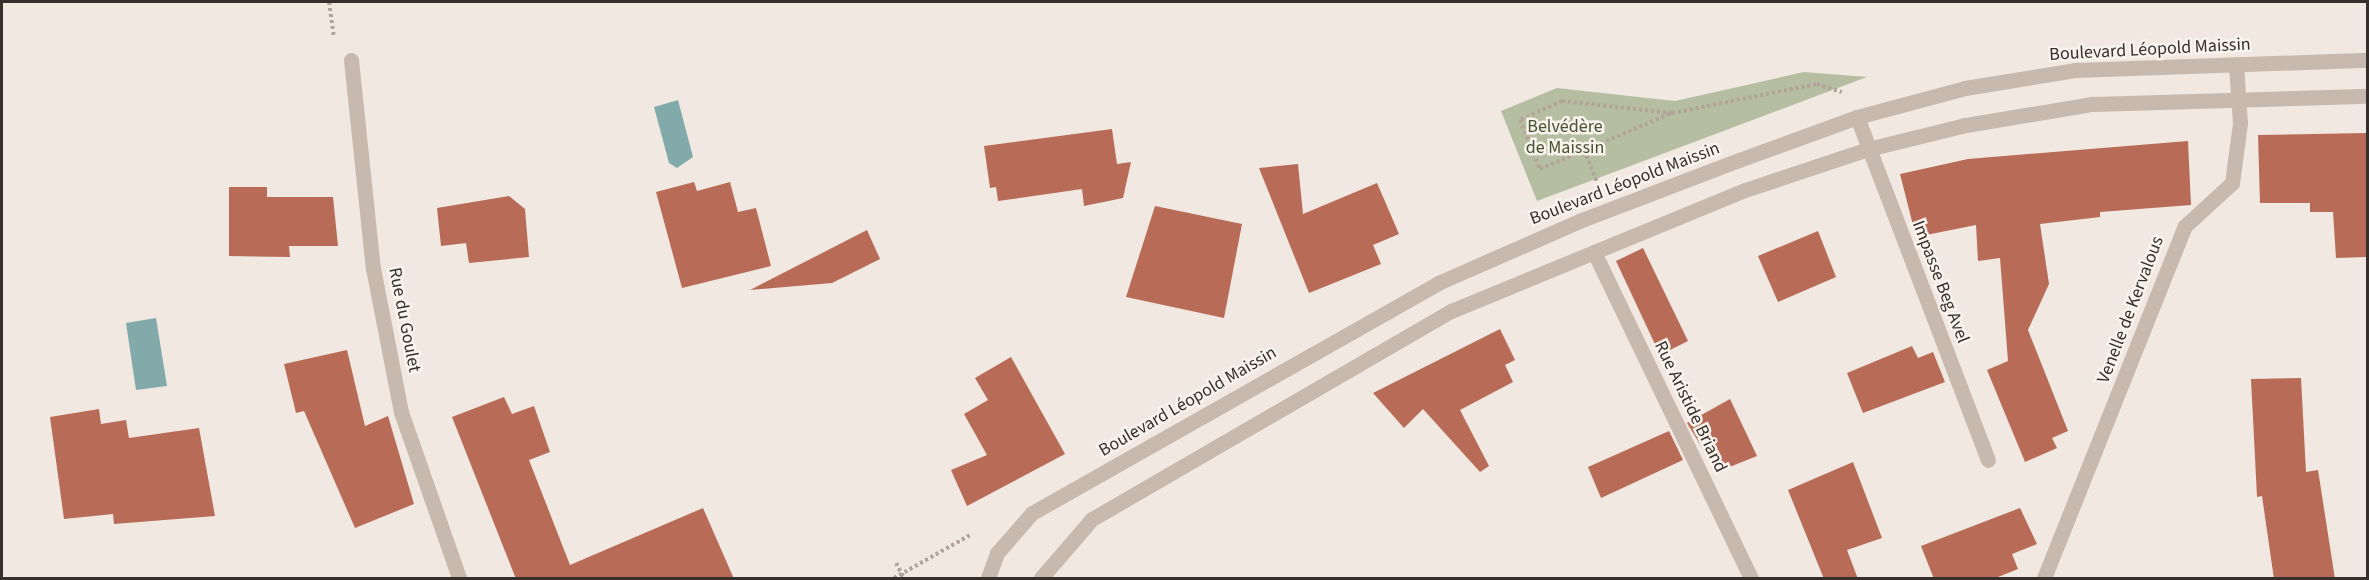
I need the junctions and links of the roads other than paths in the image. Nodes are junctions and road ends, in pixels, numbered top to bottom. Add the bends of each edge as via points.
1 (351, 60) dead end
2 (2367, 60) edge
3 (2236, 64) junction
4 (2367, 96) edge
5 (2238, 99) junction
6 (1857, 117) junction
7 (1868, 149) junction
8 (1594, 252) junction
9 (1988, 460) dead end
10 (459, 579) edge
11 (988, 579) edge
12 (1041, 579) edge
13 (1751, 579) edge
14 (2044, 579) edge

1 - 10 street, Rue du Goulet via 373,268 401,412
2 - 3 street, Boulevard Léopold Maissin
3 - 5 street, Venelle de Kervalous
3 - 6 street, Boulevard Léopold Maissin via 2075,70 1965,88
4 - 5 street
5 - 7 street via 2092,104 1966,125
5 - 14 street, Venelle de Kervalous via 2232,183 2185,226
6 - 7 street, Impasse Beg Avel
6 - 11 street, Boulevard Léopold Maissin via 1579,221 1438,283 1032,513 997,553
7 - 8 street via 1745,190
7 - 9 street, Impasse Beg Avel
8 - 12 street via 1451,310 1092,519
8 - 13 street, Rue Aristide Briand

